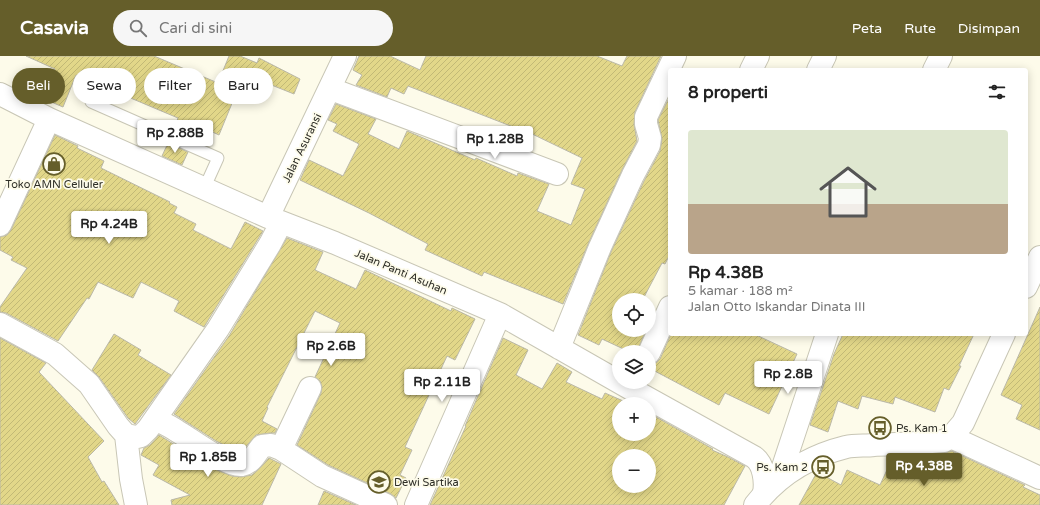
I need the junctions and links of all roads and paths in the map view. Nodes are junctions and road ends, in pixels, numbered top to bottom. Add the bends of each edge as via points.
1 (346, 56) edge
2 (675, 56) edge
3 (758, 56) edge
4 (825, 56) edge
5 (941, 56) edge
6 (671, 68) edge
7 (752, 68) edge
8 (819, 68) edge
9 (935, 68) edge
10 (667, 78) edge
11 (331, 89) junction
12 (0, 94) edge
13 (96, 104) edge
14 (49, 119) junction
15 (557, 174) dead end
16 (204, 189) junction
17 (274, 220) junction
18 (0, 225) edge
19 (1040, 257) edge
20 (1028, 283) edge
21 (668, 311) edge
22 (500, 314) junction
23 (0, 324) edge
24 (825, 336) edge
25 (1003, 336) edge
26 (653, 345) edge
27 (559, 348) junction
28 (612, 375) edge
29 (310, 388) dead end
30 (639, 389) edge
31 (155, 418) junction
32 (126, 435) junction
33 (951, 437) junction
34 (281, 449) junction
35 (1040, 478) edge
36 (766, 492) edge
37 (136, 505) edge
38 (386, 505) edge
39 (416, 505) edge

1 - 11 street, Jalan Asuransi
2 - 6 street
3 - 7 street
4 - 8 street
5 - 9 street
10 - 27 street via 646,117 649,145 600,247
11 - 15 street
11 - 17 street, Jalan Asuransi
12 - 14 street, Jalan Panti Asuhan
13 - 16 lane via 218,158
14 - 16 street, Jalan Panti Asuhan
14 - 18 street
16 - 17 street, Jalan Panti Asuhan
17 - 22 street, Jalan Panti Asuhan via 335,243
17 - 31 street, Jalan Asuransi via 270,244 218,329
19 - 20 street
21 - 26 street
22 - 27 street, Jalan Panti Asuhan
22 - 39 street
23 - 32 street via 55,354 89,384
24 - 36 street
25 - 33 street via 963,423
27 - 28 street, Jalan Panti Asuhan
29 - 34 street
30 - 36 street, Jalan Panti Asuhan via 759,460
31 - 32 street, Jalan Asuransi via 141,436 137,438
31 - 34 street via 234,464 250,462 262,446 271,445
32 - 37 street
33 - 35 street
33 - 36 street via 936,442 848,447 794,468
34 - 38 street via 322,476

